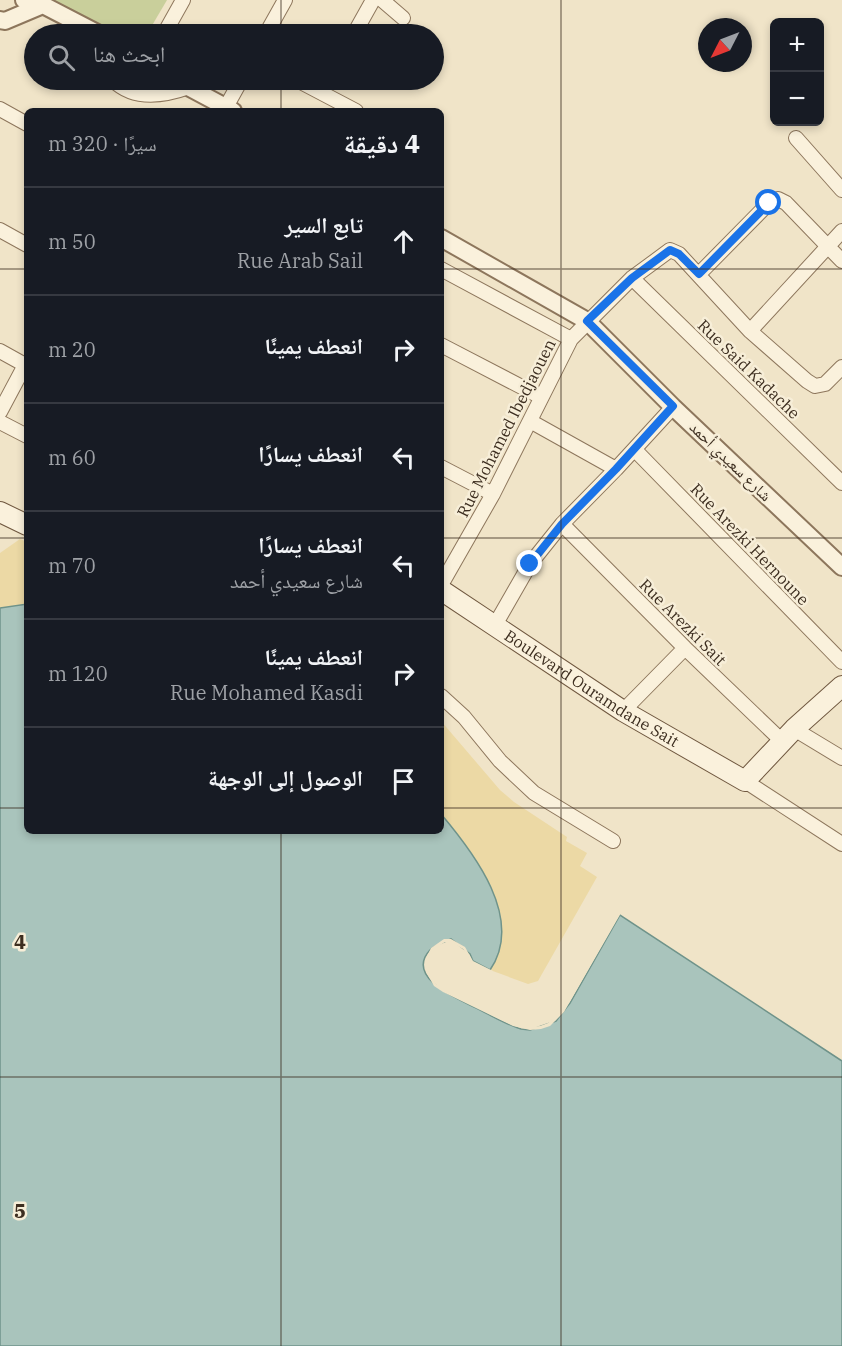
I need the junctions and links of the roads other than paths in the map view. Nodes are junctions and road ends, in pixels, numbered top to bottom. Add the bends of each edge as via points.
1 (24, 0) edge
2 (183, 0) edge
3 (285, 0) edge
4 (373, 0) edge
5 (382, 0) edge
6 (43, 4) junction
7 (403, 18) dead end
8 (0, 20) edge
9 (80, 24) edge
10 (170, 24) edge
11 (272, 24) edge
12 (360, 24) edge
13 (128, 90) edge
14 (170, 90) edge
15 (195, 90) edge
16 (237, 90) edge
17 (315, 90) edge
18 (323, 90) edge
19 (321, 93) junction
20 (228, 108) edge
21 (230, 108) edge
22 (350, 108) edge
23 (0, 110) edge
24 (24, 122) edge
25 (796, 138) dead end
26 (842, 190) edge
27 (0, 230) edge
28 (842, 231) edge
29 (444, 240) edge
30 (24, 243) edge
31 (828, 246) junction
32 (842, 261) edge
33 (444, 271) edge
34 (699, 274) junction
35 (632, 278) junction
36 (587, 321) junction
37 (750, 331) junction
38 (571, 339) junction
39 (444, 347) edge
40 (0, 351) edge
41 (24, 364) edge
42 (24, 369) edge
43 (840, 373) edge
44 (541, 398) junction
45 (673, 406) junction
46 (0, 412) edge
47 (530, 421) junction
48 (0, 422) edge
49 (24, 434) edge
50 (635, 450) junction
51 (444, 469) edge
52 (616, 469) junction
53 (842, 483) edge
54 (493, 494) junction
55 (0, 512) edge
56 (24, 524) edge
57 (562, 524) junction
58 (842, 567) edge
59 (444, 580) edge
60 (444, 592) edge
61 (495, 626) junction
62 (685, 648) junction
63 (842, 662) edge
64 (842, 686) edge
65 (444, 699) edge
66 (623, 711) junction
67 (788, 735) junction
68 (842, 758) edge
69 (745, 782) junction
70 (613, 841) dead end
71 (842, 844) edge

1 - 6 street
2 - 10 street
3 - 11 street
4 - 12 street
5 - 7 street
6 - 8 street
6 - 9 street
13 - 14 street via 159,96
15 - 20 street
16 - 21 street
17 - 19 street
18 - 19 street
19 - 22 street
23 - 24 street
25 - 26 street
27 - 30 street
28 - 31 street
29 - 36 street, شارع سعيدي أحمد
31 - 32 street
31 - 34 street via 786,203 778,200 769,203
31 - 37 street
33 - 38 street
34 - 35 street, Rue Mohamed Ibedjaouen via 670,250
34 - 37 street
35 - 36 street, Rue Mohamed Ibedjaouen
35 - 53 street, Rue Said Kadache
36 - 38 street, Rue Mohamed Ibedjaouen
36 - 45 street, شارع سعيدي أحمد
37 - 43 street via 815,386
38 - 44 street, Rue Mohamed Ibedjaouen
39 - 44 street
40 - 41 street
42 - 46 street
44 - 47 street, Rue Mohamed Ibedjaouen
45 - 50 street
45 - 58 street, شارع سعيدي أحمد
47 - 52 street
47 - 54 street, Rue Mohamed Ibedjaouen
48 - 49 street
50 - 52 street
50 - 63 street, Rue Arezki Hernoune
51 - 54 street
52 - 57 street
54 - 59 street, Rue Mohamed Ibedjaouen
55 - 56 main road
57 - 61 street via 530,564
57 - 62 street, Rue Arezki Sait
60 - 61 main road, Boulevard Ouramdane Sait
61 - 66 main road, Boulevard Ouramdane Sait
62 - 66 street
62 - 67 street, Rue Arezki Sait
64 - 67 main road
65 - 70 street via 534,794
66 - 69 main road, Boulevard Ouramdane Sait
67 - 68 street, Rue Arezki Sait
67 - 69 main road
69 - 71 street

